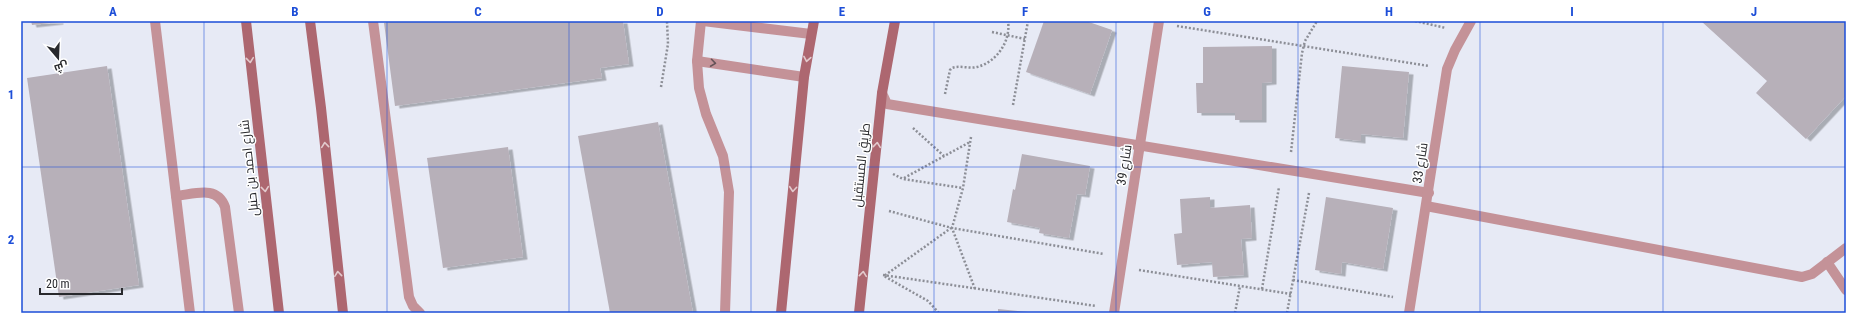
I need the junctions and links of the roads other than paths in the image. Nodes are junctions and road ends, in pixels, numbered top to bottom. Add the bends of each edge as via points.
1 (155, 21) edge
2 (246, 21) edge
3 (310, 21) edge
4 (373, 21) edge
5 (702, 21) edge
6 (814, 21) edge
7 (895, 21) edge
8 (1471, 21) edge
9 (1159, 22) edge
10 (811, 34) junction
11 (697, 60) junction
12 (804, 77) junction
13 (882, 93) junction
14 (1140, 146) junction
15 (1429, 193) junction
16 (176, 196) junction
17 (1426, 206) junction
18 (1846, 248) edge
19 (1827, 262) junction
20 (1846, 290) edge
21 (1114, 311) edge
22 (190, 313) edge
23 (238, 313) edge
24 (279, 313) edge
25 (343, 313) edge
26 (420, 313) edge
27 (725, 313) edge
28 (781, 313) edge
29 (859, 313) edge
30 (1408, 313) edge

1 - 16 street
2 -> 24 street, شارع احمد بن حنبل
25 -> 3 street
4 - 26 street via 409,297
5 - 10 street
5 - 11 street
6 - 10 street
7 - 13 street, طريق المستقبل
8 - 15 street, شارع 33 via 1447,69
9 - 14 street, شارع 39
10 -> 12 street
11 -> 12 street
11 - 27 street via 699,88 722,156 728,192
12 -> 28 street
13 - 14 street via 887,104
29 -> 13 street, طريق المستقبل
14 - 15 street
14 - 21 street, شارع 39
15 - 17 street, شارع 33
16 - 22 street
16 - 23 street via 209,192 222,200
17 - 19 street via 1802,277 1809,276
17 - 30 street, شارع 33
18 - 19 street
19 - 20 street

